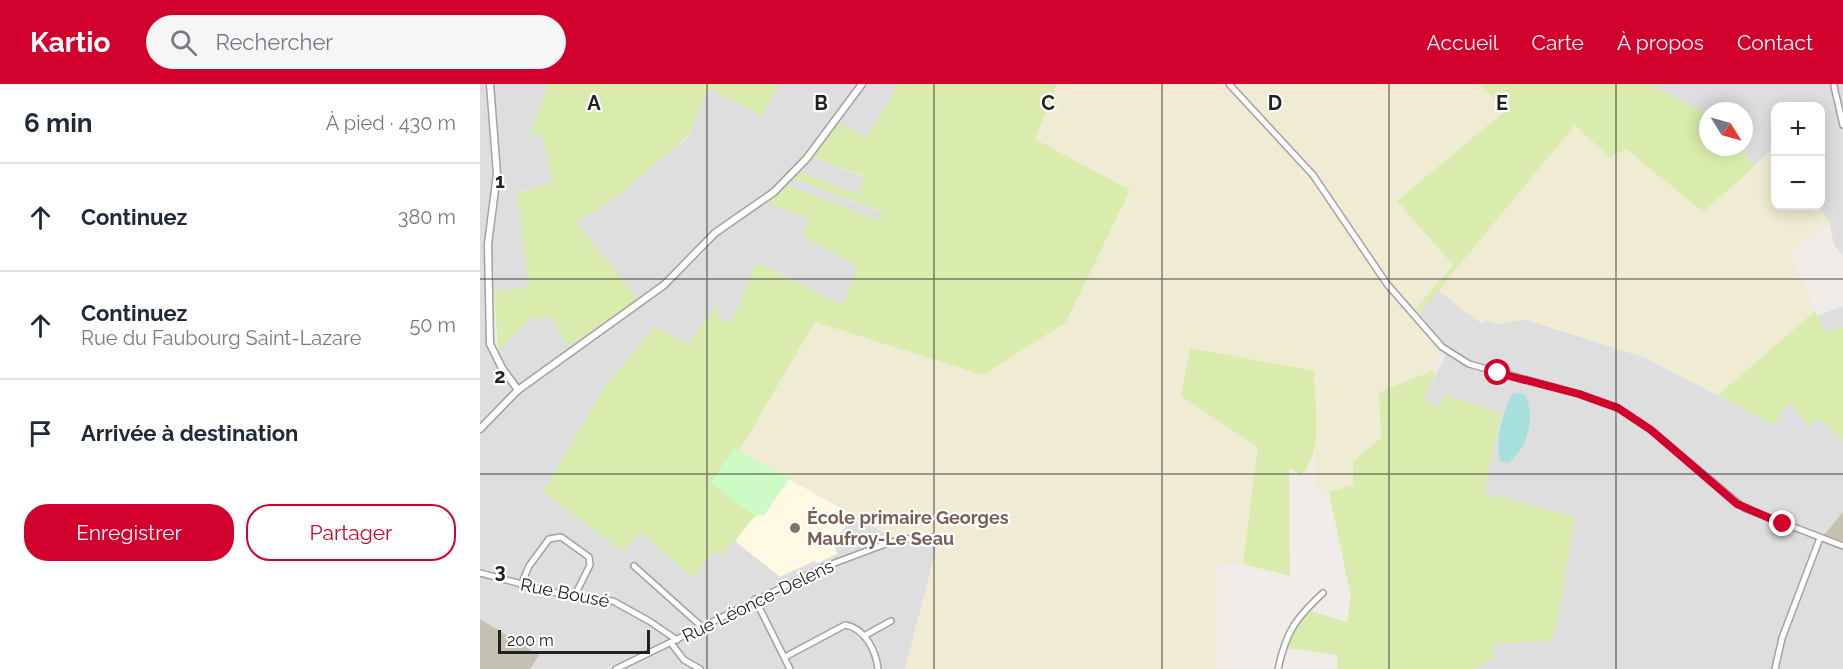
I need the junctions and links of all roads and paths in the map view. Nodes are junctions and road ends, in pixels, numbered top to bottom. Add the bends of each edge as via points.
1 (490, 84) edge
2 (862, 84) edge
3 (1229, 84) edge
4 (1833, 85) edge
5 (1843, 125) edge
6 (518, 390) junction
7 (480, 429) edge
8 (938, 537) dead end
9 (1820, 538) junction
10 (1843, 546) edge
11 (634, 566) dead end
12 (480, 573) edge
13 (521, 585) junction
14 (1323, 593) dead end
15 (574, 597) junction
16 (755, 599) junction
17 (891, 621) dead end
18 (701, 626) junction
19 (864, 636) junction
20 (674, 642) junction
21 (785, 657) junction
22 (616, 669) edge
23 (700, 669) edge
24 (790, 669) edge
25 (878, 669) edge
26 (1278, 669) edge
27 (1775, 669) edge

1 - 6 street via 497,174 488,244 490,344
2 - 6 street via 807,158 774,192 715,233 664,285
3 - 9 street via 1313,175 1388,284 1450,353 1469,364 1618,408 1651,430 1744,508
4 - 5 street
6 - 7 street
8 - 16 street, Rue Léonce-Delens via 888,543
9 - 10 street
9 - 27 street via 1782,638
11 - 18 street
12 - 13 street, Rue Bousé
13 - 15 street, Rue Bousé
13 - 15 street via 529,566 549,539 561,537 589,557 590,565
14 - 26 street via 1288,632
15 - 20 street, Rue Bousé via 613,601 659,627
16 - 18 street, Rue Léonce-Delens
16 - 21 street
17 - 19 street
18 - 20 street, Rue Léonce-Delens
19 - 21 street via 845,625
19 - 25 street
20 - 22 street, Rue Léonce-Delens
20 - 23 street, Rue Bousé via 684,660
21 - 24 street

